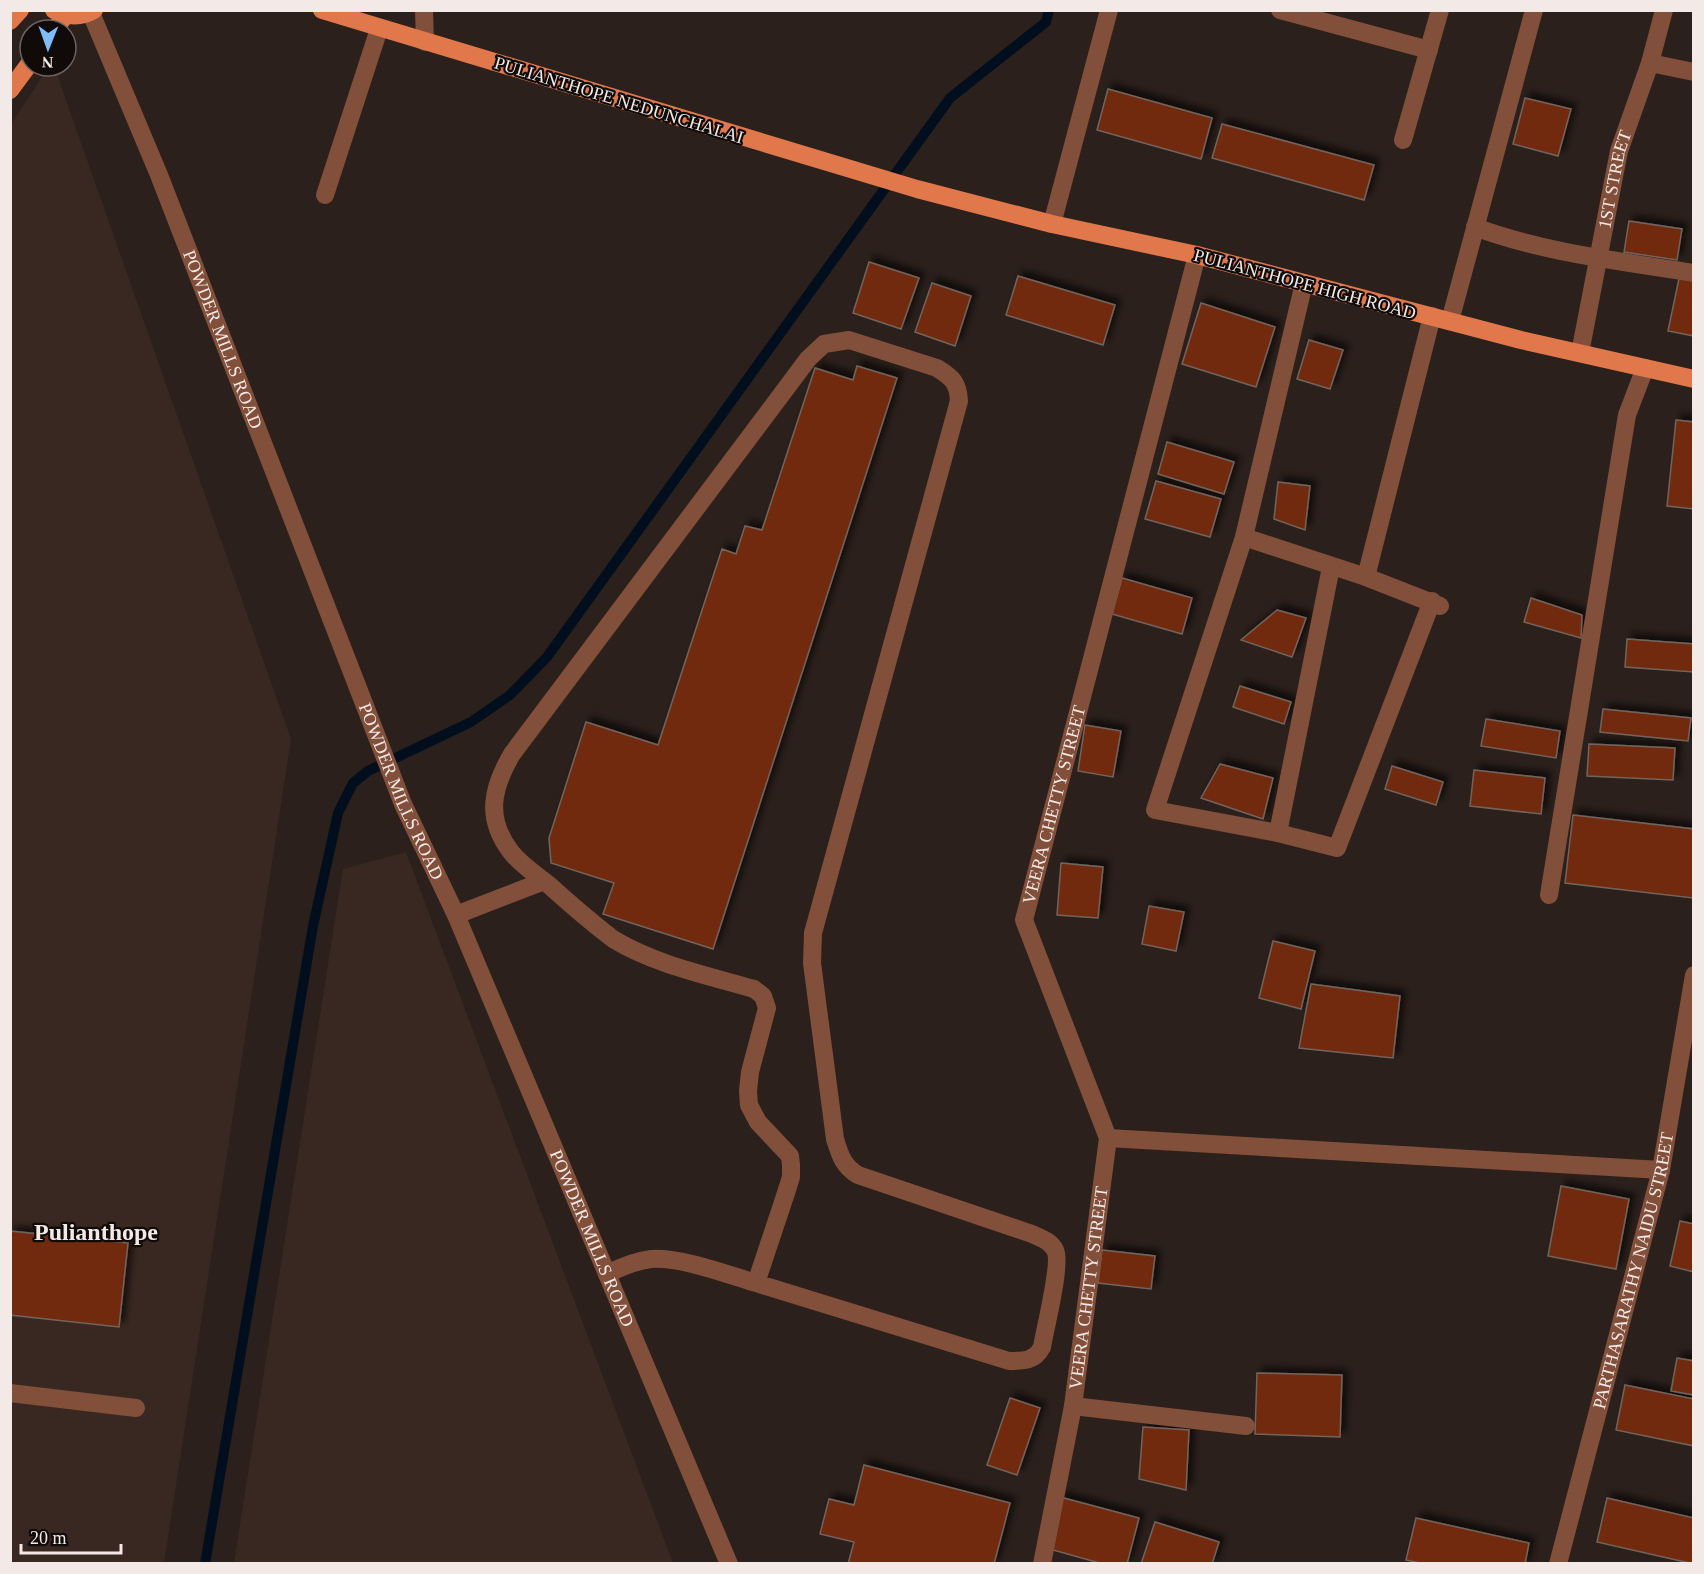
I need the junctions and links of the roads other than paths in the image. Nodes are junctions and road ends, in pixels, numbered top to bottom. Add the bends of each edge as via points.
1 (20, 10) edge
2 (322, 10) edge
3 (424, 10) edge
4 (1109, 10) edge
5 (1280, 10) edge
6 (1440, 10) edge
7 (1534, 10) edge
8 (1664, 10) edge
9 (93, 12) edge
10 (65, 18) edge
11 (10, 21) edge
12 (379, 29) junction
13 (425, 42) junction
14 (1429, 50) junction
15 (1650, 63) junction
16 (1694, 72) edge
17 (1403, 140) dead end
18 (917, 189) joint
19 (325, 195) dead end
20 (1052, 224) junction
21 (1475, 226) junction
22 (1197, 255) junction
23 (1597, 257) junction
24 (1694, 273) edge
25 (1304, 283) junction
26 (1432, 316) junction
27 (1450, 321) junction
28 (1580, 353) junction
29 (1645, 368) junction
30 (1694, 379) edge
31 (1244, 537) junction
32 (1331, 567) junction
33 (1366, 577) junction
34 (1278, 833) junction
35 (544, 880) junction
36 (1549, 895) dead end
37 (456, 915) junction
38 (1694, 975) edge
39 (1108, 1138) junction
40 (1662, 1170) junction
41 (607, 1274) junction
42 (756, 1283) junction
43 (10, 1393) edge
44 (1073, 1406) junction
45 (136, 1408) dead end
46 (1246, 1426) dead end
47 (729, 1563) edge
48 (1042, 1563) edge
49 (1558, 1563) edge

1 - 11 main road
2 - 12 main road, PULIANTHOPE NEDUNCHALAI
3 - 13 street
4 - 20 street
5 - 14 street
6 - 14 street
7 - 21 street
8 - 15 street, 1ST STREET
9 - 10 main road
9 - 37 street, POWDER MILLS ROAD via 403,804
12 - 13 main road, PULIANTHOPE NEDUNCHALAI
12 - 19 street
13 - 18 main road, PULIANTHOPE NEDUNCHALAI
14 - 17 street
15 - 16 street
15 - 23 street, 1ST STREET via 1619,151
18 - 20 main road, PULIANTHOPE HIGH ROAD
20 - 22 main road, PULIANTHOPE HIGH ROAD
21 - 23 street via 1506,238
21 - 27 street
22 - 25 main road, PULIANTHOPE HIGH ROAD
22 - 39 street, VEERA CHETTY STREET via 1024,920
23 - 24 street
23 - 28 street, 1ST STREET
25 - 26 main road, PULIANTHOPE HIGH ROAD
25 - 31 street
26 - 27 main road, PULIANTHOPE HIGH ROAD
26 - 33 street
27 - 28 main road, PULIANTHOPE HIGH ROAD
28 - 29 main road, PULIANTHOPE HIGH ROAD
29 - 30 main road, PULIANTHOPE HIGH ROAD
29 - 36 street via 1627,415
31 - 32 street
31 - 34 street via 1155,810
32 - 33 street
32 - 34 street
33 - 34 street via 1436,603 1337,848
35 - 37 street
35 - 42 street via 592,923 628,948 754,989 763,996 767,1008 750,1072 749,1105 758,1122 790,1156 791,1177
35 - 42 street via 512,853 499,831 493,810 500,773 808,359 824,344 849,340 948,375 958,387 956,418 813,933 812,963 840,1156 848,1169 858,1175 1032,1234 1054,1247 1055,1275 1042,1347 1030,1359 1009,1361
37 - 41 street, POWDER MILLS ROAD
38 - 40 street, PARTHASARATHY NAIDU STREET
39 - 40 street
39 - 44 street, VEERA CHETTY STREET
40 - 49 street, PARTHASARATHY NAIDU STREET
41 - 42 street via 630,1263 652,1259 714,1270
41 - 47 street, POWDER MILLS ROAD
43 - 45 street
44 - 46 street
44 - 48 street, VEERA CHETTY STREET

